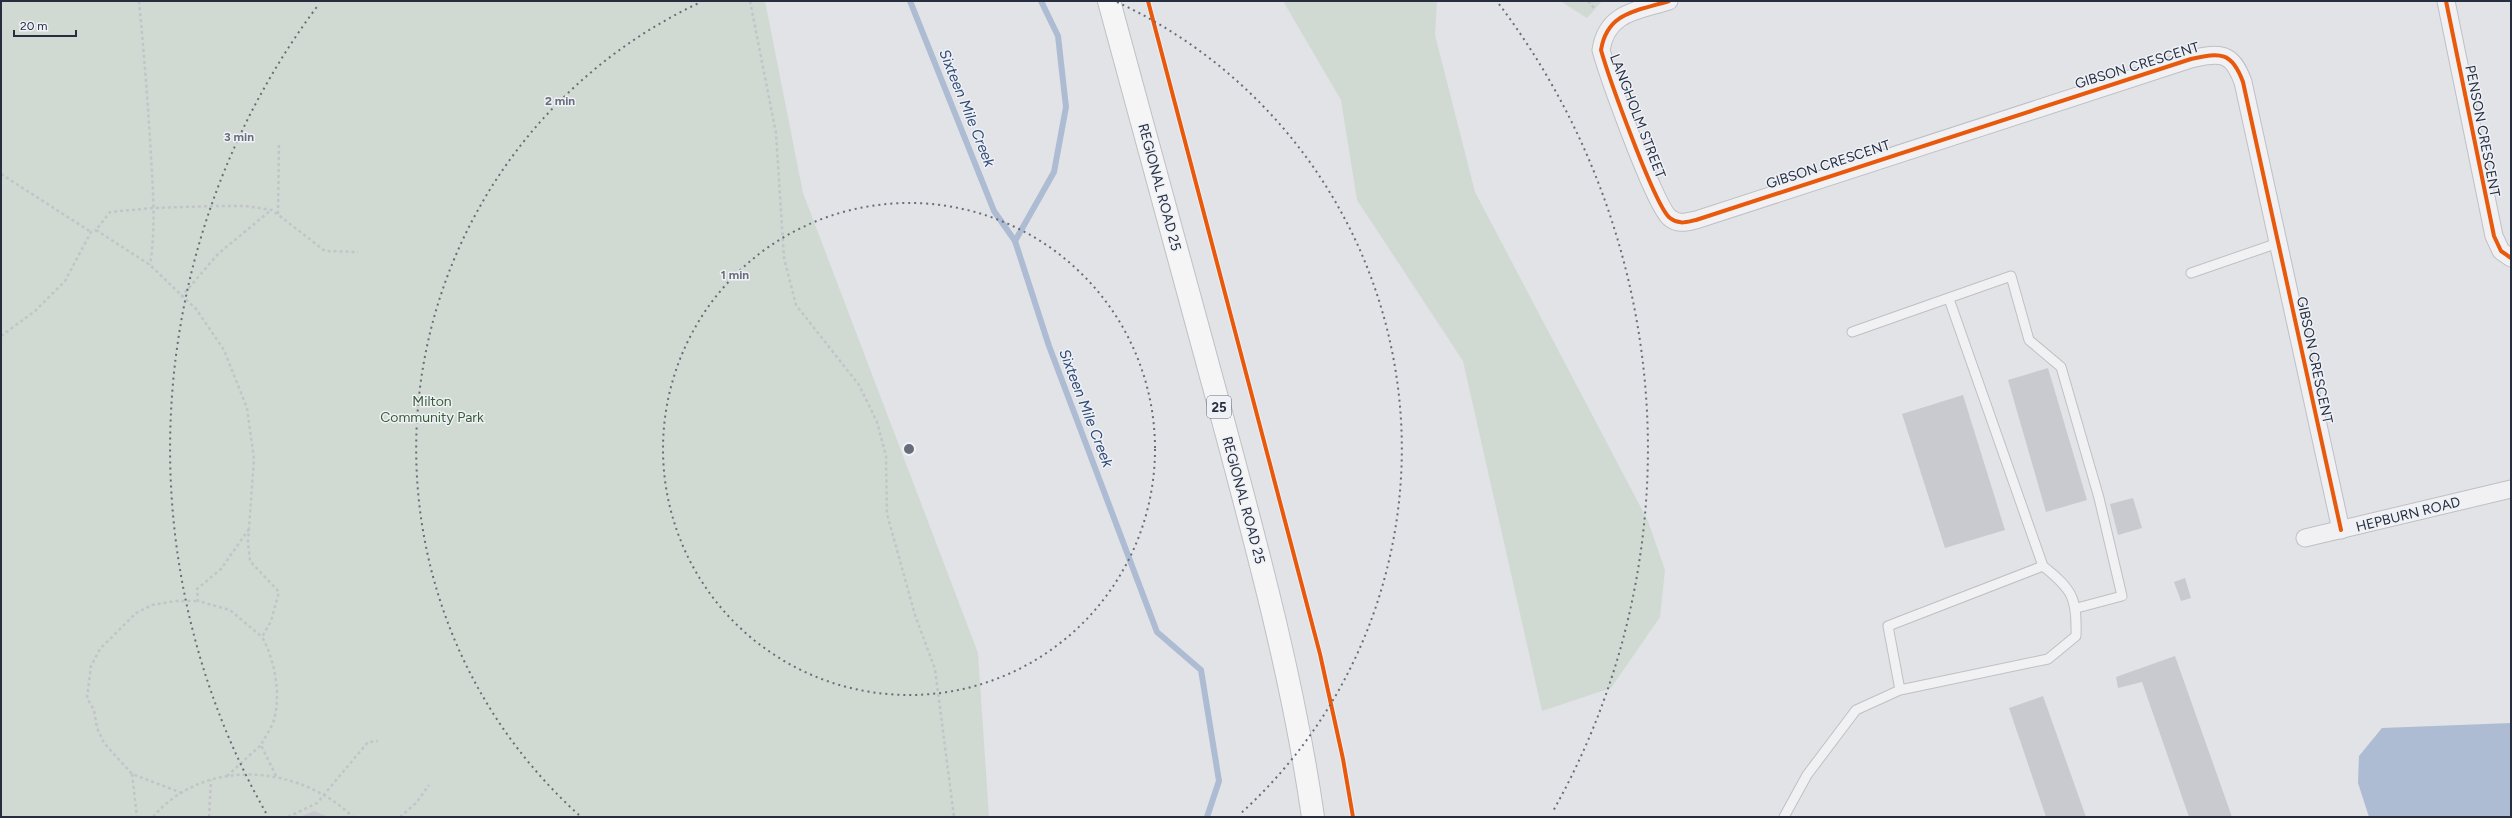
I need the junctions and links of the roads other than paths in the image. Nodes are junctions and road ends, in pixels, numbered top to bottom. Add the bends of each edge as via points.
1 (1109, 1) edge
2 (1669, 1) edge
3 (2446, 1) edge
4 (1680, 223) joint
5 (2278, 243) junction
6 (2511, 258) edge
7 (2191, 274) dead end
8 (1949, 299) junction
9 (1852, 332) dead end
10 (2511, 489) edge
11 (2340, 530) junction
12 (2305, 538) dead end
13 (2044, 566) junction
14 (2077, 608) junction
15 (1900, 690) junction
16 (1313, 817) edge
17 (1784, 817) edge

1 - 16 main road, REGIONAL ROAD 25 / 25 via 1242,490 1283,653
2 - 4 street, LANGHOLM STREET via 1632,12 1609,26 1603,36 1601,50 1630,132 1660,203 1669,218
3 - 6 street, PENSON CRESCENT via 2494,236 2501,251
4 - 5 street, GIBSON CRESCENT via 1696,220 2210,54 2224,55 2236,65 2243,82
5 - 7 lane
5 - 11 street, GIBSON CRESCENT
8 - 9 lane
8 - 13 lane
8 - 14 lane via 2011,276 2029,340 2061,367 2099,498 2122,596
10 - 11 street, HEPBURN ROAD
11 - 12 street, HEPBURN ROAD
13 - 14 lane via 2065,583
13 - 15 lane via 1888,626
14 - 15 lane via 2076,636 2048,659
15 - 17 lane via 1856,710 1807,775

